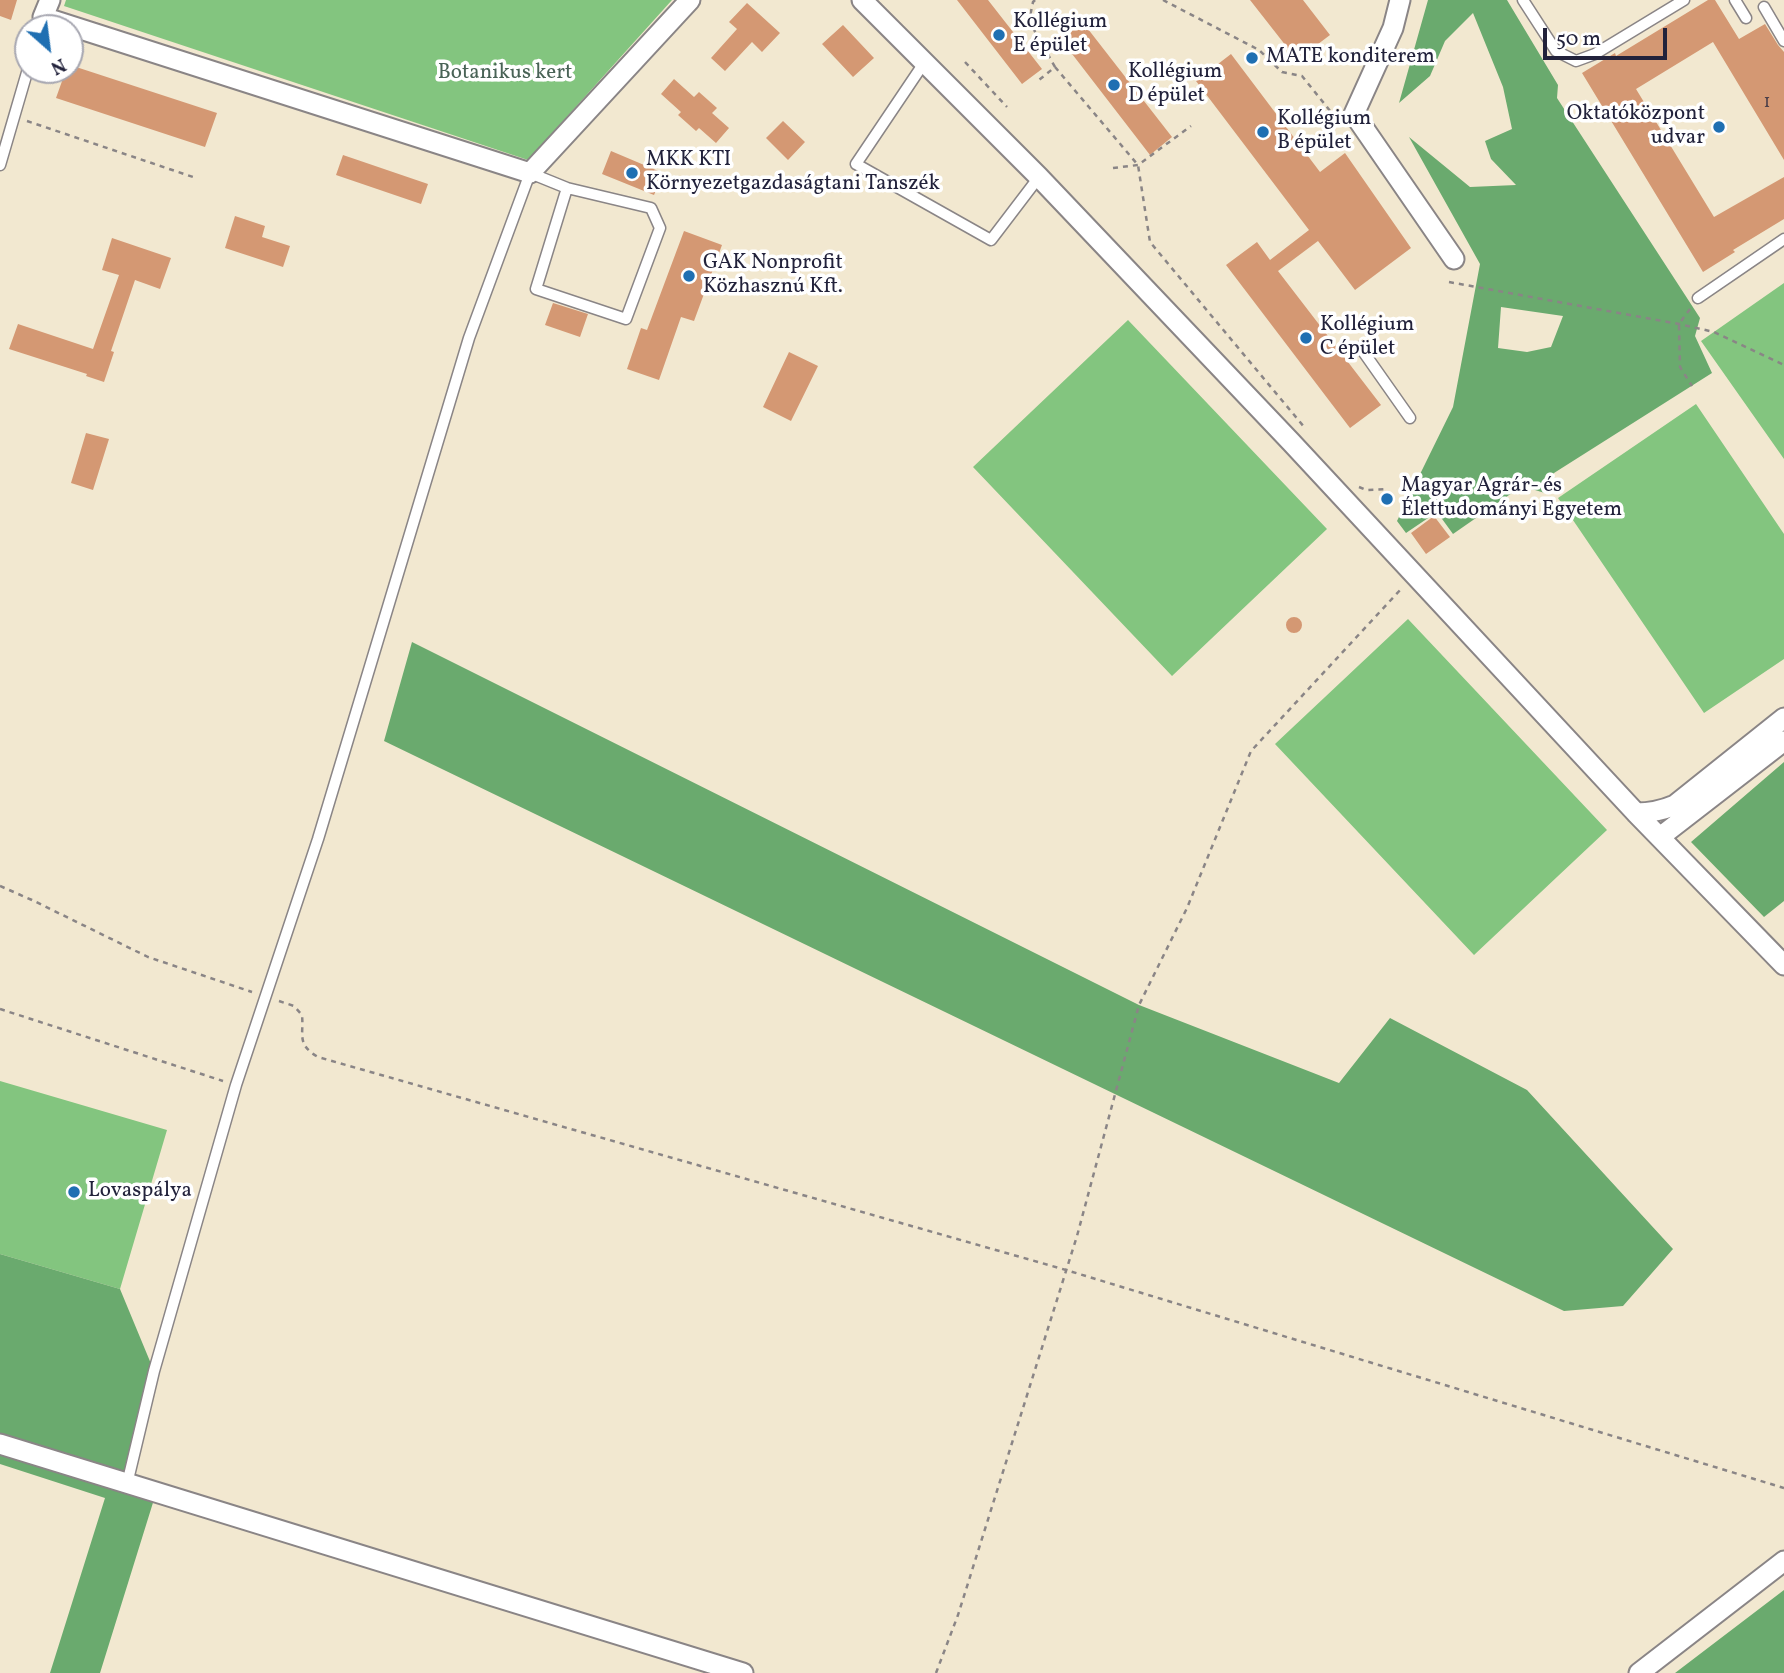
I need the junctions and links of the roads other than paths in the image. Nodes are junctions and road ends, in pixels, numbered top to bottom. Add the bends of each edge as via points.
1 (690, 0) edge
2 (862, 0) edge
3 (1400, 0) edge
4 (1523, 0) edge
5 (1684, 0) edge
6 (1735, 0) edge
7 (1764, 7) dead end
8 (1746, 18) dead end
9 (84, 28) edge
10 (1784, 41) edge
11 (924, 63) junction
12 (24, 84) edge
13 (0, 165) edge
14 (530, 173) junction
15 (1039, 177) junction
16 (568, 188) junction
17 (1784, 239) edge
18 (1454, 259) dead end
19 (1698, 298) road end
20 (1360, 347) dead end
21 (1410, 418) dead end
22 (1784, 718) edge
23 (1784, 741) edge
24 (1636, 813) junction
25 (1660, 838) junction
26 (1784, 965) edge
27 (0, 1444) edge
28 (127, 1484) junction
29 (1784, 1561) edge
30 (743, 1673) edge
31 (1639, 1673) edge

1 - 14 street
2 - 11 street
3 - 18 street via 1394,28 1354,114
4 - 5 lane via 1556,51 1576,61
6 - 8 lane
7 - 10 lane
9 - 14 street
11 - 15 street
11 - 15 lane via 856,164 992,240
12 - 13 lane
14 - 16 lane
14 - 28 lane via 469,338 318,839 236,1085 154,1371
15 - 24 street
16 - 16 lane via 651,208 656,218 660,228 626,319 536,289
17 - 19 lane
20 - 21 lane
22 - 24 street via 1675,805
23 - 25 street
24 - 25 street
25 - 26 street
27 - 28 street
28 - 30 street
29 - 31 street

